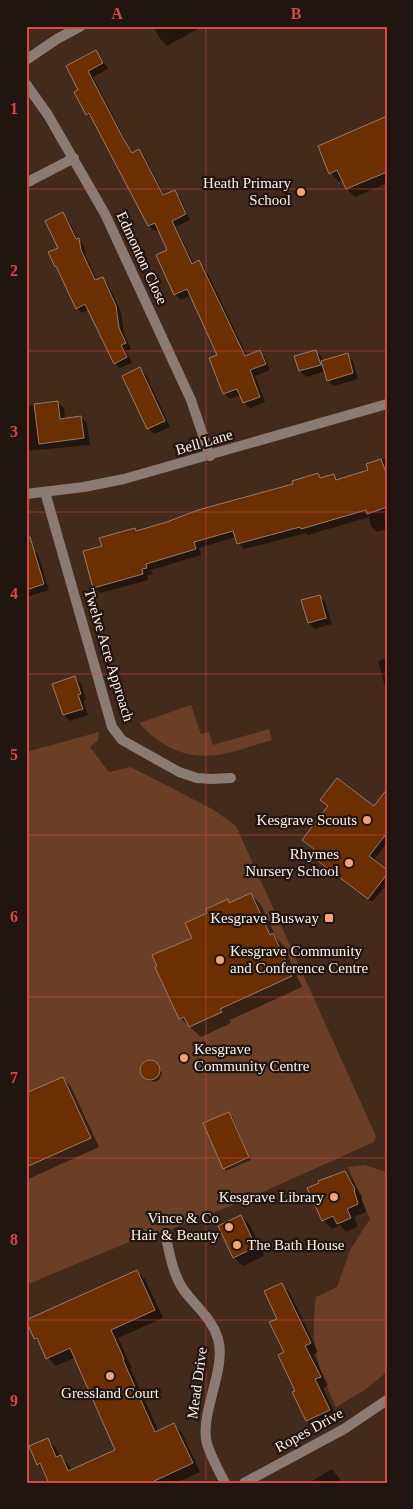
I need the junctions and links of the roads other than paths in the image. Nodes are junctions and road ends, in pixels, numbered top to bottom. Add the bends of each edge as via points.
1 (82, 26) edge
2 (26, 60) edge
3 (26, 84) edge
4 (74, 158) junction
5 (26, 183) edge
6 (387, 404) edge
7 (210, 456) junction
8 (45, 492) junction
9 (26, 494) edge
10 (231, 778) dead end
11 (166, 1238) dead end
12 (387, 1400) edge
13 (225, 1483) edge
14 (244, 1483) edge

1 - 2 street
3 - 4 street, Edmonton Close
4 - 5 street
4 - 7 street, Edmonton Close via 105,214 187,391
6 - 7 street, Bell Lane
7 - 8 street, Bell Lane via 124,479
8 - 9 street, Bell Lane
8 - 10 street, Twelve Acre Approach via 112,727 122,740 178,772 197,778
11 - 13 street, Mead Drive via 173,1268 182,1287 211,1323 218,1339 220,1350 206,1428 207,1444
12 - 14 street, Ropes Drive via 344,1429

